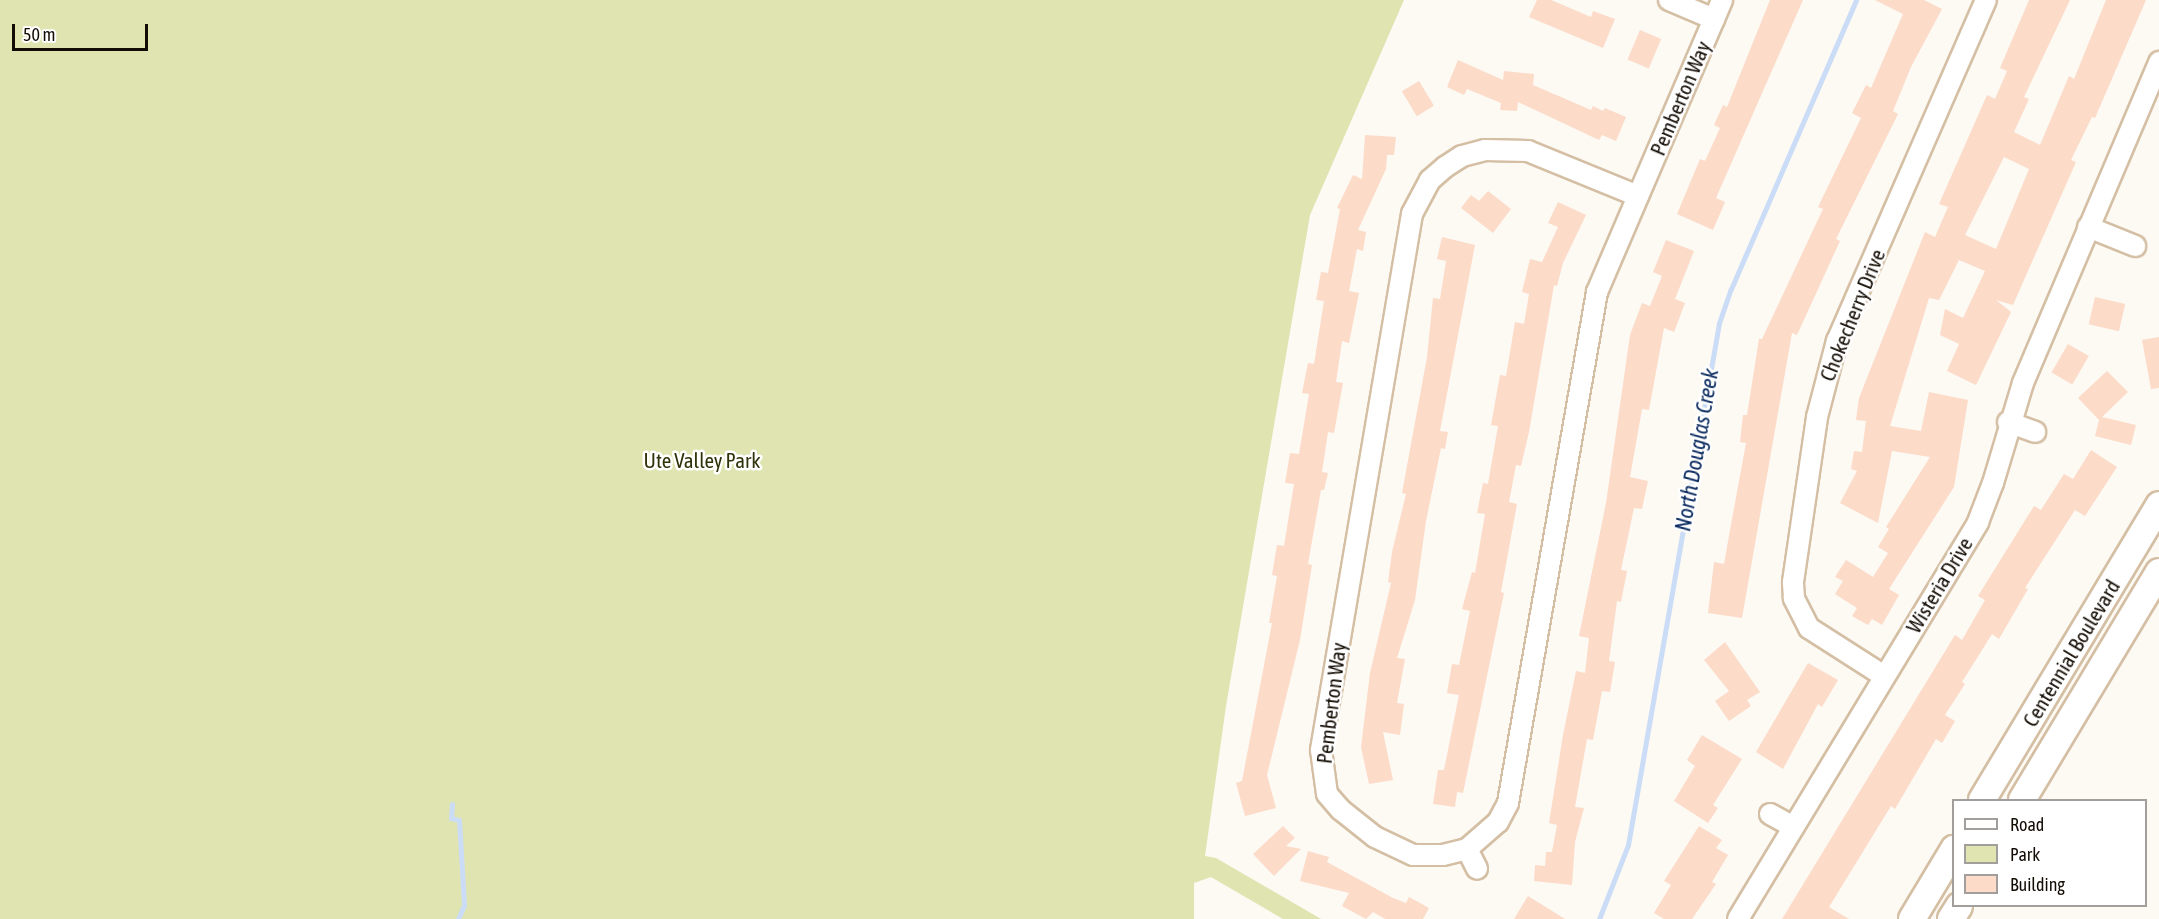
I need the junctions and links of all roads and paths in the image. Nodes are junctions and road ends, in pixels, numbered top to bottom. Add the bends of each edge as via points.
1 (1669, 0) edge
2 (1722, 0) edge
3 (1986, 0) edge
4 (1714, 20) junction
5 (2159, 62) edge
6 (1638, 196) junction
7 (2088, 227) junction
8 (2135, 246) dead end
9 (2008, 422) junction
10 (2035, 432) dead end
11 (2159, 505) edge
12 (2159, 572) edge
13 (1884, 676) junction
14 (1983, 799) edge
15 (2023, 799) edge
16 (1770, 814) dead end
17 (1793, 827) junction
18 (1467, 849) junction
19 (1952, 851) edge
20 (1477, 869) dead end
21 (1738, 919) edge
22 (1912, 919) edge

1 - 4 street
2 - 4 street, Pemberton Way
3 - 13 street, Chokecherry Drive via 1838,341 1817,417 1793,582 1794,598 1799,613 1815,633
4 - 6 street, Pemberton Way
5 - 7 street, Wisteria Drive
6 - 18 street, Pemberton Way via 1592,314 1515,783 1498,822
6 - 18 street, Pemberton Way via 1528,151 1459,150 1430,180 1412,214 1406,236 1324,723 1322,795 1358,826 1394,848 1413,855 1443,855
7 - 8 street
7 - 9 street, Wisteria Drive
9 - 10 street
9 - 13 street, Wisteria Drive via 1993,483 1978,522
11 - 14 main road, Centennial Boulevard
12 - 15 main road, Centennial Boulevard
13 - 17 street, Wisteria Drive
16 - 17 street
17 - 21 street, Wisteria Drive
18 - 20 street
19 - 22 main road

